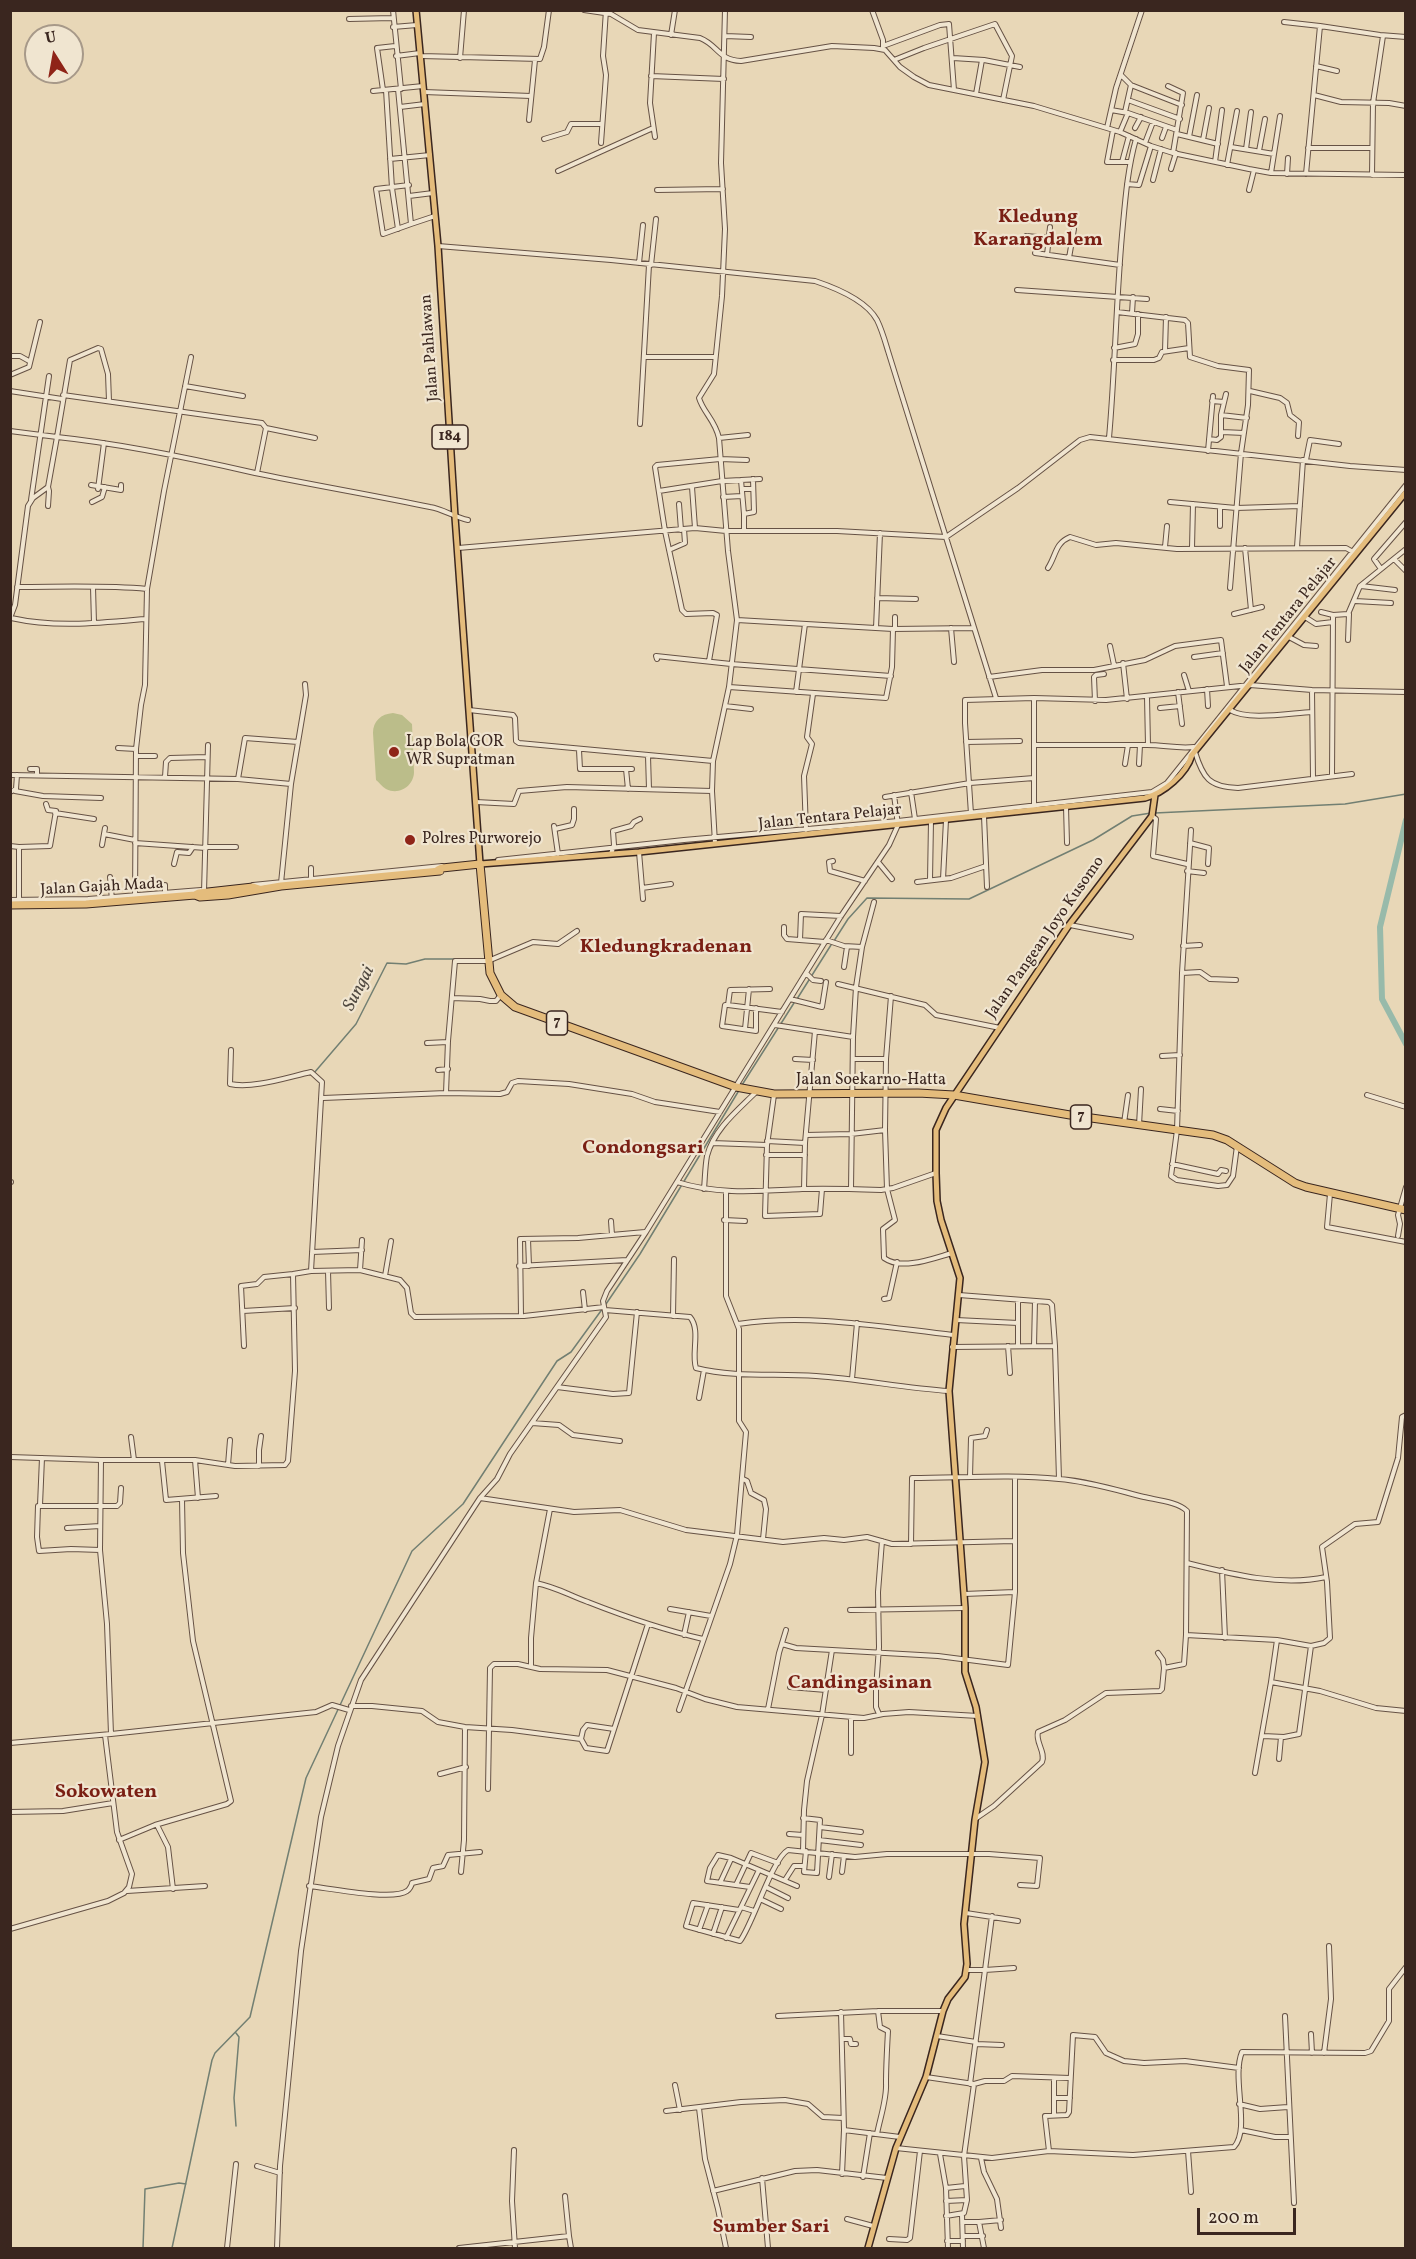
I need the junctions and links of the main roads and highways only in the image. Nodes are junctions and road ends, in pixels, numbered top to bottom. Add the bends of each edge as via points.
1 (416, 10) edge
2 (1406, 492) edge
3 (1155, 795) junction
4 (481, 866) junction
5 (438, 870) junction
6 (259, 889) junction
7 (195, 895) junction
8 (10, 905) edge
9 (954, 1095) junction
10 (1403, 1209) edge
11 (868, 2248) edge

1 - 4 main road, Jalan Pahlawan / 184 via 438,246
2 - 3 main road, Jalan Tentara Pelajar via 1169,784
3 - 4 main road, Jalan Tentara Pelajar
3 - 9 main road, Jalan Pangean Joyo Kusomo via 1152,816 1069,924
4 - 5 highway, Jalan Gajah Mada
4 - 5 highway, Jalan Gajah Mada
4 - 9 highway, Jalan Soekarno-Hatta / 7 via 492,980 501,995 525,1012 756,1092
5 - 6 highway, Jalan Gajah Mada
6 - 7 highway, Jalan Gajah Mada via 204,891
6 - 7 highway, Jalan Gajah Mada via 228,896
7 - 8 highway, Jalan Gajah Mada
9 - 10 highway, Jalan Soekarno-Hatta / 7 via 1221,1137 1295,1183
9 - 11 main road, Jalan Pangean Joyo Kusomo via 937,1125 936,1173 939,1210 959,1272 949,1391 965,1608 966,1680 978,1716 985,1762 966,1913 966,1970 943,2011 926,2077 896,2148

